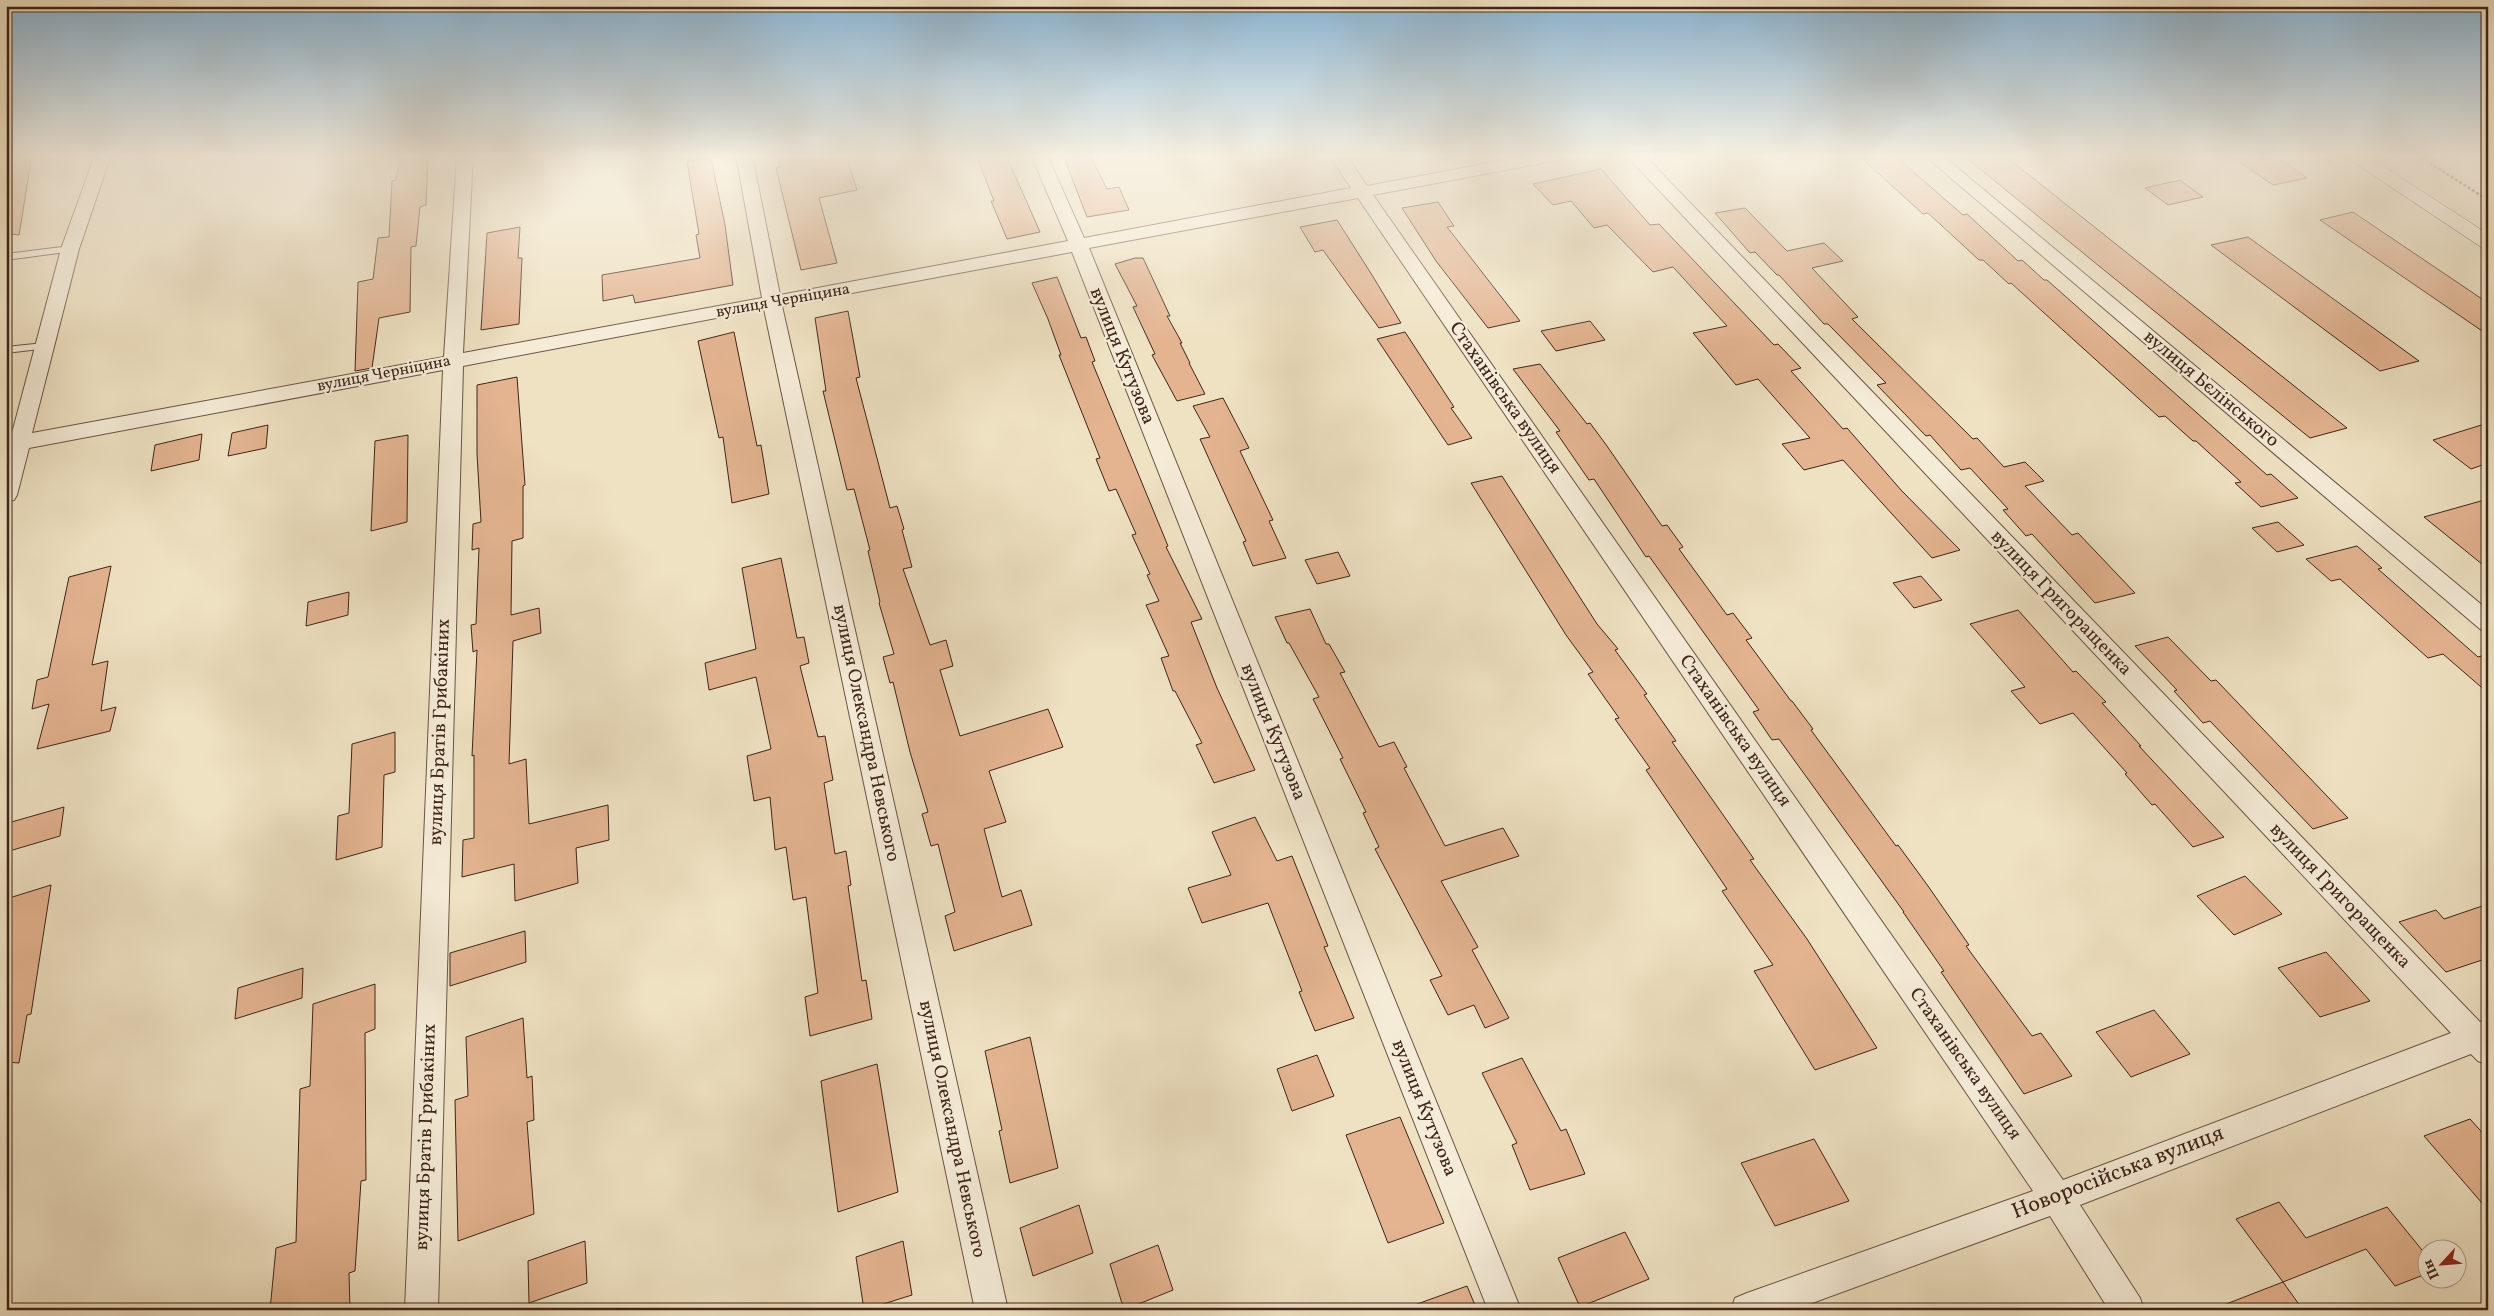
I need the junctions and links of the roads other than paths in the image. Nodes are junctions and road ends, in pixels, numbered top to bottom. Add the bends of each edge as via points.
1 (81, 216) edge
2 (461, 216) edge
3 (756, 216) edge
4 (1066, 216) edge
5 (1234, 216) edge
6 (1380, 216) edge
7 (1693, 216) edge
8 (2005, 216) edge
9 (2447, 216) edge
10 (2488, 243) edge
11 (1079, 247) junction
12 (70, 249) junction
13 (6, 257) edge
14 (772, 303) junction
15 (44, 346) junction
16 (6, 350) edge
17 (453, 361) junction
18 (13, 444) edge
19 (6, 495) edge
20 (2488, 623) edge
21 (2484, 1040) edge
22 (2057, 1198) junction
23 (421, 1310) edge
24 (992, 1310) edge
25 (1505, 1310) edge
26 (1747, 1310) edge
27 (2128, 1310) edge

1 - 12 street
2 - 17 street, вулиця Братів Грибакіних
3 - 14 street, вулиця Олександра Невського
4 - 11 street, вулиця Кутузова
5 - 11 street, вулиця Черніцина
6 - 22 street, Стаханівська вулиця
7 - 21 street, вулиця Григоращенка
8 - 20 street, вулиця Бєлінського
9 - 10 main road
11 - 14 street, вулиця Черніцина
11 - 25 street, вулиця Кутузова
12 - 13 lane
12 - 15 street
14 - 17 street, вулиця Черніцина
14 - 24 street, вулиця Олександра Невського
15 - 16 lane
15 - 18 street
17 - 18 street, вулиця Черніцина
17 - 23 street, вулиця Братів Грибакіних
18 - 19 street
21 - 22 street, Новоросійська вулиця
22 - 26 street, Новоросійська вулиця
22 - 27 street, Стаханівська вулиця

